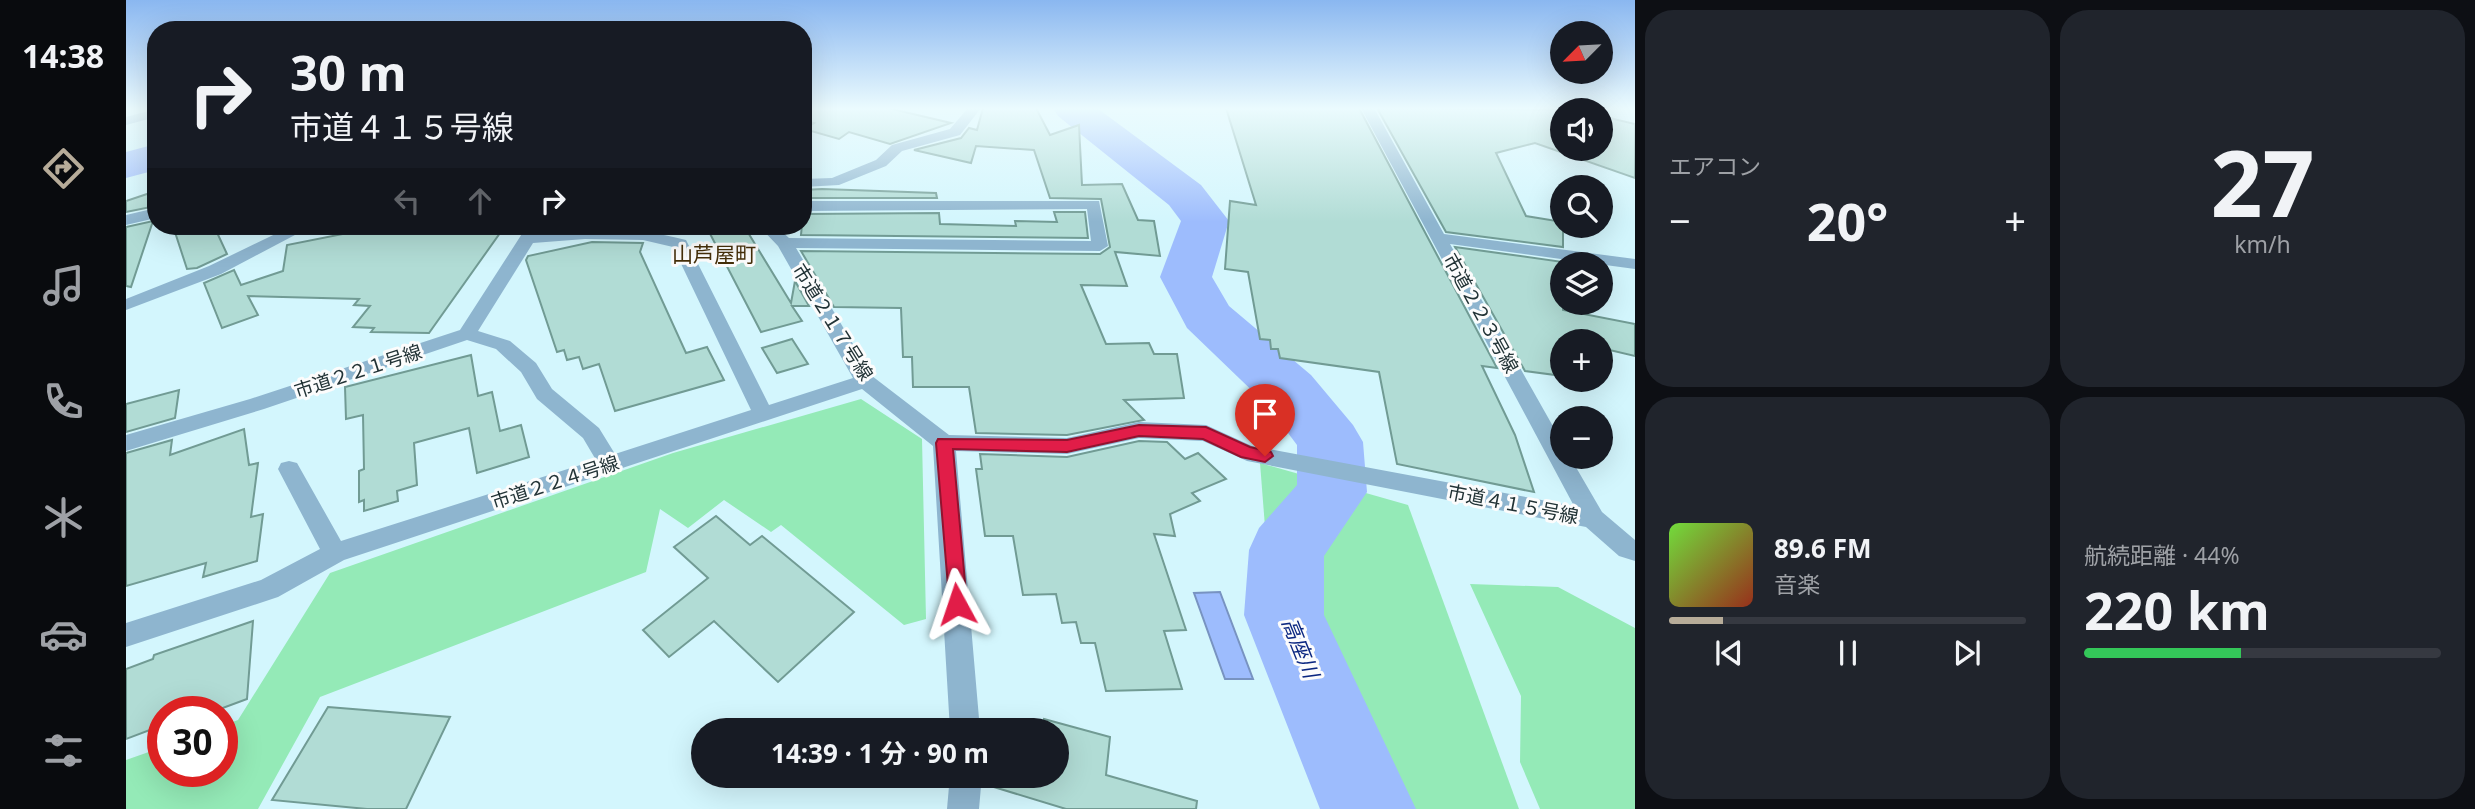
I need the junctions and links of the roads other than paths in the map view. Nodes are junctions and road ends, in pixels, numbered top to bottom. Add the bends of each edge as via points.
1 (905, 146) edge
2 (1388, 146) edge
3 (812, 183) edge
4 (812, 206) edge
5 (147, 216) edge
6 (126, 220) edge
7 (286, 235) edge
8 (529, 235) edge
9 (648, 235) edge
10 (776, 235) edge
11 (1439, 238) junction
12 (785, 243) junction
13 (1635, 264) edge
14 (126, 304) edge
15 (467, 334) junction
16 (865, 381) junction
17 (763, 414) junction
18 (126, 443) edge
19 (944, 443) junction
20 (610, 464) junction
21 (289, 469) dead end
22 (1593, 519) junction
23 (1635, 551) edge
24 (335, 553) junction
25 (126, 635) edge
26 (964, 718) edge
27 (965, 788) edge
28 (964, 809) edge

1 - 3 street via 881,163 834,182
2 - 11 street, 市道２２３号線
4 - 12 street via 1094,204 1100,246
5 - 6 street
7 - 14 street via 215,270
8 - 15 street
9 - 17 street via 680,244
10 - 12 street, 市道２１７号線
11 - 13 street
11 - 22 street, 市道２２３号線
12 - 16 street, 市道２１７号線
15 - 18 street, 市道２２１号線
15 - 20 street via 503,345 529,368 544,394 591,433
16 - 17 street, 市道２２４号線
16 - 19 street, 市道２１７号線
17 - 20 street, 市道２２４号線
19 - 22 street, 市道４１５号線 via 1067,446 1139,430 1206,433 1247,453
19 - 26 street
20 - 24 street, 市道２２４号線
21 - 24 street
22 - 23 street, 市道４１５号線
24 - 25 street, 市道２２４号線 via 269,589
27 - 28 street

